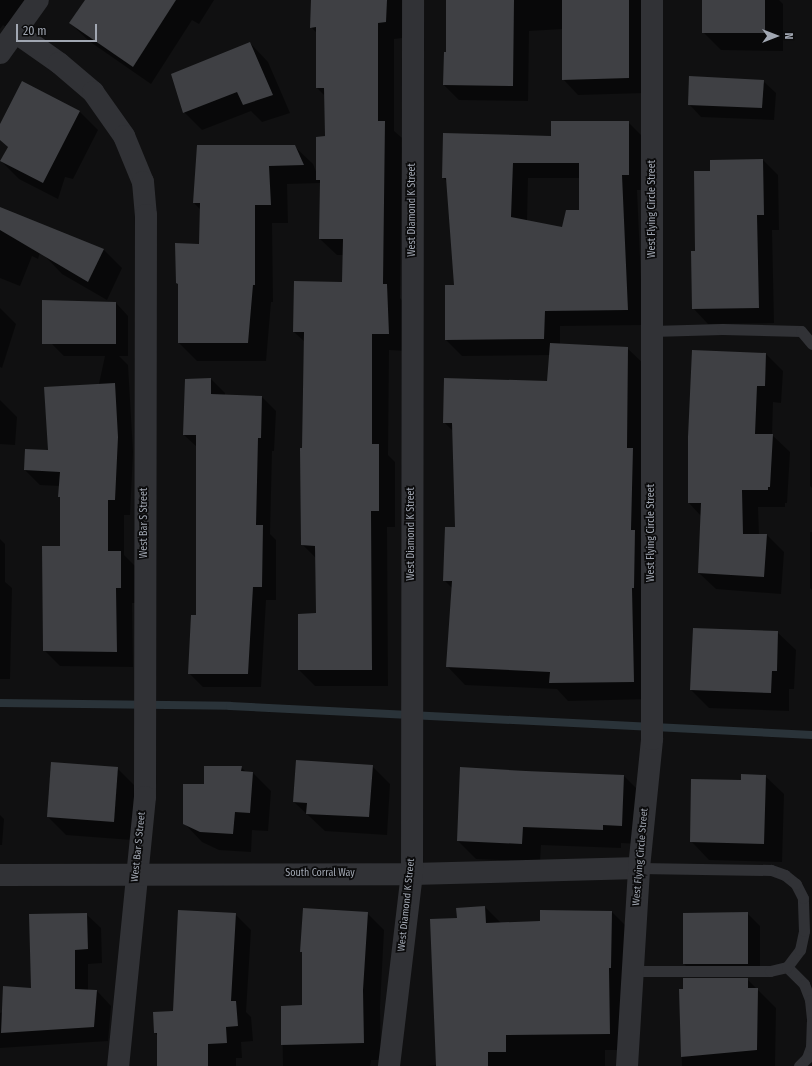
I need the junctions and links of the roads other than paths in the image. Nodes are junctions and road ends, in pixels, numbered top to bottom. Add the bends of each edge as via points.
1 (38, 0) edge
2 (413, 0) edge
3 (652, 0) edge
4 (15, 32) junction
5 (0, 53) edge
6 (652, 331) junction
7 (812, 344) edge
8 (639, 868) junction
9 (412, 874) junction
10 (0, 875) edge
11 (136, 876) junction
12 (787, 966) junction
13 (633, 971) junction
14 (812, 1021) edge
15 (118, 1066) edge
16 (389, 1066) edge
17 (627, 1066) edge
18 (799, 1066) edge

1 - 4 street
2 - 9 street, West Diamond K Street
3 - 6 street, West Flying Circle Street
4 - 5 street
4 - 11 street, West Bar S Street via 59,63 93,92 124,136 143,182 146,215 145,798
6 - 7 lane via 801,331
6 - 8 street, West Flying Circle Street via 652,739
8 - 9 street, South Corral Way
8 - 12 lane via 771,870 785,875 796,884 803,898 804,931 800,950
8 - 13 street, West Flying Circle Street
9 - 11 street, South Corral Way
9 - 16 street, West Diamond K Street
10 - 11 street, South Corral Way
11 - 15 street, West Bar S Street
12 - 13 lane via 770,971
12 - 14 lane via 804,984 810,1000
13 - 17 street, West Flying Circle Street
14 - 18 lane via 811,1047 807,1058

